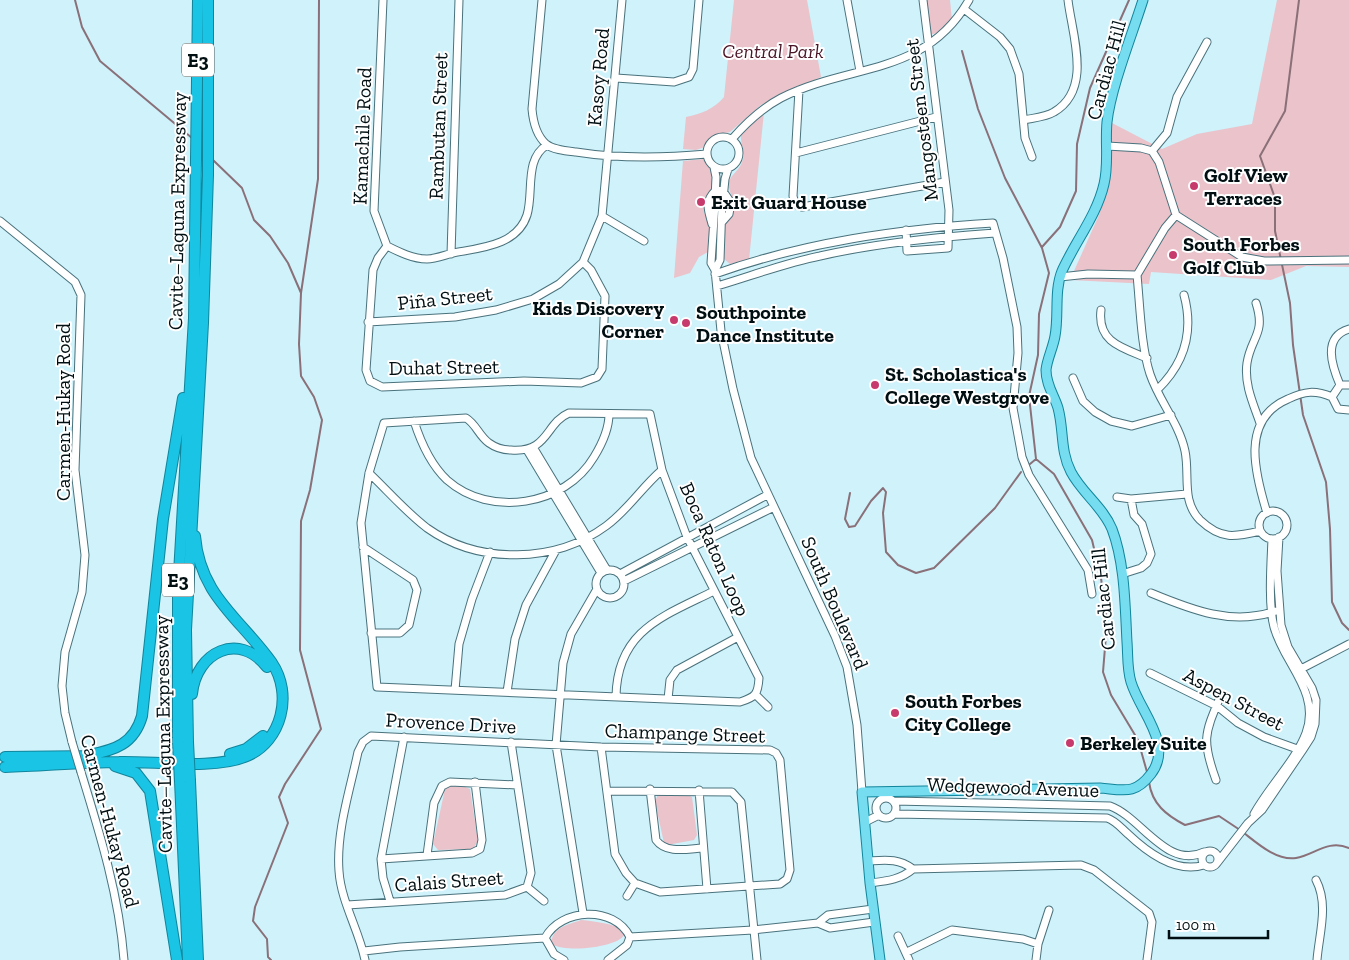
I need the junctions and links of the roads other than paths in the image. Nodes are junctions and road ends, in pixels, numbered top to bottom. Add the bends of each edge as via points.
1 (198, 0) edge
2 (208, 0) edge
3 (384, 0) edge
4 (459, 0) edge
5 (542, 0) edge
6 (622, 0) edge
7 (699, 0) edge
8 (847, 0) edge
9 (924, 0) edge
10 (969, 0) edge
11 (1068, 0) edge
12 (1144, 0) edge
13 (964, 9) junction
14 (1207, 42) dead end
15 (929, 46) junction
16 (860, 70) junction
17 (616, 78) junction
18 (799, 90) junction
19 (936, 116) junction
20 (1024, 120) junction
21 (732, 139) junction
22 (547, 145) junction
23 (1107, 146) junction
24 (1152, 151) junction
25 (796, 153) junction
26 (706, 154) junction
27 (607, 157) junction
28 (1032, 157) dead end
29 (714, 167) junction
30 (728, 169) junction
31 (946, 182) junction
32 (719, 198) junction
33 (1176, 215) junction
34 (602, 216) junction
35 (0, 221) edge
36 (722, 222) junction
37 (949, 226) junction
38 (712, 227) junction
39 (906, 230) junction
40 (995, 233) junction
41 (949, 236) junction
42 (644, 241) dead end
43 (907, 241) junction
44 (387, 246) junction
45 (451, 254) junction
46 (1349, 260) edge
47 (583, 262) junction
48 (715, 272) junction
49 (1137, 275) junction
50 (1060, 277) junction
51 (716, 286) junction
52 (1184, 294) dead end
53 (1256, 303) dead end
54 (1101, 310) dead end
55 (368, 322) junction
56 (1349, 329) edge
57 (1147, 358) junction
58 (191, 362) junction
59 (1073, 378) dead end
60 (1349, 385) edge
61 (1340, 386) junction
62 (1156, 390) junction
63 (1332, 397) junction
64 (1349, 410) edge
65 (609, 414) junction
66 (1171, 415) junction
67 (414, 421) junction
68 (1260, 423) junction
69 (530, 448) junction
70 (662, 470) junction
71 (369, 473) junction
72 (556, 491) junction
73 (193, 493) junction
74 (1186, 494) junction
75 (767, 495) junction
76 (1117, 496) dead end
77 (1131, 499) junction
78 (774, 507) junction
79 (1267, 513) junction
80 (1260, 531) junction
81 (687, 537) junction
82 (1276, 538) junction
83 (584, 539) junction
84 (363, 547) junction
85 (692, 548) junction
86 (556, 550) junction
87 (490, 552) junction
88 (604, 571) junction
89 (620, 574) junction
90 (1122, 574) junction
91 (624, 581) junction
92 (597, 589) junction
93 (714, 591) junction
94 (1151, 593) dead end
95 (1092, 594) dead end
96 (1276, 611) junction
97 (371, 633) junction
98 (738, 637) junction
99 (1349, 644) edge
100 (1298, 671) junction
101 (1150, 673) dead end
102 (455, 690) junction
103 (507, 692) junction
104 (756, 695) junction
105 (562, 696) junction
106 (616, 696) junction
107 (1221, 696) dead end
108 (668, 699) junction
109 (1217, 706) junction
110 (768, 707) dead end
111 (404, 737) junction
112 (183, 742) junction
113 (511, 742) junction
114 (556, 745) junction
115 (601, 747) junction
116 (1300, 750) junction
117 (88, 759) junction
118 (5, 762) dead end
119 (1216, 780) dead end
120 (185, 781) junction
121 (475, 782) junction
122 (517, 785) junction
123 (650, 789) junction
124 (608, 790) junction
125 (699, 790) junction
126 (863, 795) junction
127 (879, 800) junction
128 (894, 801) junction
129 (895, 814) junction
130 (879, 815) junction
131 (865, 822) junction
132 (1234, 843) junction
133 (702, 848) junction
134 (1204, 852) junction
135 (1215, 852) junction
136 (427, 855) junction
137 (381, 859) junction
138 (868, 861) junction
139 (1217, 863) junction
140 (1204, 865) junction
141 (913, 869) junction
142 (1316, 880) dead end
143 (635, 883) junction
144 (870, 883) junction
145 (527, 887) junction
146 (751, 887) junction
147 (707, 889) junction
148 (626, 896) dead end
149 (390, 901) junction
150 (544, 901) dead end
151 (347, 905) junction
152 (873, 909) junction
153 (1049, 910) dead end
154 (583, 913) junction
155 (874, 922) junction
156 (818, 923) junction
157 (753, 930) junction
158 (898, 936) dead end
159 (630, 937) junction
160 (546, 938) junction
161 (1038, 944) junction
162 (364, 951) junction
163 (907, 952) junction
164 (124, 960) edge
165 (177, 960) edge
166 (188, 960) edge
167 (198, 960) edge
168 (365, 960) edge
169 (564, 960) edge
170 (608, 960) edge
171 (756, 960) edge
172 (880, 960) edge
173 (909, 960) edge
174 (1036, 960) edge
175 (1147, 960) edge
176 (1317, 960) edge

1 - 58 highway, Cavite–Laguna Expressway / E3
2 - 73 highway, Cavite–Laguna Expressway / E3 via 208,175 202,364
3 - 44 street, Kamachile Road via 374,211
4 - 45 street, Rambutan Street
5 - 22 street via 532,109 533,122
6 - 17 street, Kasoy Road
7 - 17 street via 693,69 689,77 674,82
8 - 16 street
9 - 15 street, Mangosteen Street
10 - 13 street
11 - 20 street via 1078,58 1075,84 1067,102 1053,113
12 - 23 main road, Cardiac Hill via 1112,100 1107,122
13 - 15 street via 943,35
13 - 20 street via 1010,49 1018,74
14 - 24 street via 1178,97 1167,133
15 - 16 street via 910,56
15 - 19 street, Mangosteen Street
16 - 18 street
17 - 27 street, Kasoy Road
18 - 21 street via 763,109
18 - 25 street
19 - 25 street
19 - 31 street, Mangosteen Street
20 - 28 street via 1025,138
21 - 26 street via 722,137 712,141
21 - 30 street via 740,152 737,162
22 - 27 street
22 - 45 street via 539,150 532,169 527,216 519,230 506,241
23 - 24 street
23 - 50 main road, Cardiac Hill via 1104,185 1099,200
24 - 33 street via 1159,162
25 - 31 street via 793,196 795,204 802,207
26 - 27 street via 651,159
26 - 29 street
27 - 34 street, Piña Street
29 - 30 street
29 - 32 street, South Boulevard
30 - 32 street, South Boulevard
31 - 37 street, Mangosteen Street
32 - 36 street, South Boulevard
32 - 36 street, South Boulevard via 729,198 731,209
32 - 38 street, South Boulevard
32 - 38 street, South Boulevard via 710,197 706,207
33 - 46 street via 1242,257 1255,260
33 - 49 street via 1158,238
34 - 42 street
34 - 47 street, Piña Street
35 - 164 street, Carmen-Hukay Road, bridge via 74,282 81,295 75,470 85,555 82,592 65,652 62,677 65,713 72,742 112,877
36 - 48 street, South Boulevard via 720,260
37 - 39 street
37 - 40 street via 993,223
37 - 41 street, Mangosteen Street
38 - 48 street, South Boulevard via 711,263
39 - 43 street
39 - 48 street via 816,244
40 - 41 street
40 - 95 street via 1017,327 1013,408 1022,457 1029,475 1088,570
41 - 43 street
41 - 43 street via 948,248 907,251
43 - 51 street via 818,256
44 - 45 street via 409,256 428,259
44 - 55 street, Duhat Street via 373,270
47 - 55 street, Piña Street via 559,284 533,299 496,310 455,317
47 - 55 street, Duhat Street via 591,270 604,296 602,369 597,377 581,383 524,381 382,387 370,381 366,370
48 - 51 street, South Boulevard
49 - 50 street
49 - 57 street
50 - 90 main road, Cardiac Hill via 1055,338 1046,369 1048,386 1058,408 1066,462 1112,528
51 - 75 street, South Boulevard via 721,331 741,423
52 - 62 street via 1189,314 1188,332 1179,362
53 - 68 street via 1261,323 1247,362 1247,386
54 - 57 street via 1101,328 1106,337
56 - 61 street via 1339,333 1331,347 1332,364
57 - 62 street
58 - 112 highway, Cavite–Laguna Expressway / E3 via 178,590
58 - 117 highway via 163,519 142,716 137,730 125,744
59 - 66 street via 1083,401 1111,421 1132,426
60 - 61 street
61 - 63 street
62 - 66 street
63 - 64 street via 1338,409
63 - 68 street via 1317,391 1304,392 1271,409
65 - 69 street, Boca Raton Loop via 569,412 560,416 544,440
65 - 70 street, Boca Raton Loop via 650,414
65 - 72 street via 602,442 589,465 570,484
66 - 74 street via 1185,451
67 - 69 street via 466,418 490,444 503,450
67 - 71 street via 384,423
67 - 72 street via 426,454 447,480 470,494 496,502 521,503
68 - 79 street via 1255,441 1256,474
69 - 72 street
70 - 81 street, Boca Raton Loop
70 - 83 street via 607,526
71 - 84 street via 361,523
71 - 87 street via 428,528 462,545
72 - 83 street
73 - 112 highway, Cavite–Laguna Expressway / E3
73 - 117 highway via 201,568 214,594 270,660 277,673 283,699 278,725 261,747 233,761
74 - 77 street
74 - 80 street via 1199,519 1214,530 1233,537
75 - 78 street, South Boulevard
75 - 81 street
76 - 77 street
77 - 90 street via 1134,515 1142,524 1151,554 1141,568
78 - 85 street
78 - 126 street, South Boulevard via 835,636 846,667 857,725
79 - 80 street via 1259,522
79 - 82 street via 1277,512 1285,520 1286,528
80 - 82 street via 1266,538
81 - 85 street, Boca Raton Loop
81 - 89 street
82 - 96 street
83 - 86 street
83 - 88 street
84 - 97 street
84 - 97 street via 413,580 417,590 409,625 400,633
85 - 91 street
85 - 93 street, Boca Raton Loop
86 - 87 street via 512,554
86 - 103 street via 526,605 515,639
87 - 102 street via 472,598 460,644
88 - 89 street
88 - 92 street via 596,580
89 - 91 street
90 - 126 main road, Cardiac Hill via 1131,681 1160,749 1157,766 1142,785 1134,790 1100,788
91 - 92 street via 616,596 603,596
92 - 105 street via 571,634 563,663
93 - 98 street, Boca Raton Loop
93 - 106 street via 650,623 622,660
94 - 96 street via 1220,617
96 - 100 street via 1274,626 1282,650
97 - 102 street via 377,687
98 - 104 street, Boca Raton Loop via 758,678
98 - 108 street via 677,670 670,680
99 - 100 street
100 - 116 street via 1306,689 1310,712
101 - 109 street, Aspen Street
102 - 103 street
103 - 105 street
104 - 108 street via 740,702
104 - 110 street
105 - 106 street
105 - 114 street
106 - 108 street
107 - 109 street
109 - 116 street, Aspen Street via 1238,724
109 - 119 street via 1208,725 1206,746
111 - 113 street, Provence Drive
111 - 137 street
111 - 151 street, Provence Drive via 371,736 358,752 341,838 339,870
112 - 117 highway via 193,682 201,665 210,656 225,650 244,650 259,659 271,674 277,703 268,731 246,749 215,756
112 - 120 highway, Cavite–Laguna Expressway / E3, bridge
113 - 114 street, Provence Drive
113 - 122 street, Calais Street
114 - 115 street, Champange Street
114 - 154 street
115 - 124 street
115 - 146 street, Champange Street via 770,750 776,754 780,760 790,870 787,879 780,884
116 - 132 street
117 - 118 highway
117 - 165 highway via 132,771 150,791
120 - 166 highway, Cavite–Laguna Expressway / E3
120 - 167 highway, Cavite–Laguna Expressway / E3
121 - 122 street
121 - 136 street via 450,782 442,786 434,803
121 - 136 street via 482,840 480,849 472,853
122 - 145 street, Calais Street via 531,873
123 - 124 street
123 - 125 street
123 - 133 street via 656,840 660,845 668,849
124 - 143 street via 615,854
125 - 133 street
125 - 146 street via 732,792 741,802
126 - 127 street, Wedgewood Avenue
126 - 131 main road, South Boulevard
127 - 128 street, Wedgewood Avenue via 887,797
127 - 130 street via 876,806
128 - 129 street via 897,806
128 - 134 street, Wedgewood Avenue via 1110,806 1123,812 1158,843 1171,850 1195,857
129 - 130 street, Wedgewood Avenue via 889,818
129 - 140 street, Wedgewood Avenue via 1107,818 1116,822 1151,854 1193,868
130 - 131 street, Wedgewood Avenue
131 - 138 main road, South Boulevard
132 - 135 street, Wedgewood Avenue
132 - 139 street
133 - 147 street
134 - 135 street, Wedgewood Avenue
134 - 140 street via 1201,860
135 - 139 street
136 - 137 street
137 - 149 street
138 - 141 street via 893,859
138 - 144 main road, South Boulevard
139 - 140 street, Wedgewood Avenue via 1210,867
141 - 144 street via 905,876
141 - 175 street via 1064,864 1094,870 1150,913 1152,922
142 - 176 street via 1322,911
143 - 147 street via 660,892
143 - 148 street
144 - 152 main road, South Boulevard
145 - 149 street, Calais Street via 505,895
145 - 150 street
146 - 147 street
146 - 157 street
149 - 151 street, Calais Street
151 - 162 street, Provence Drive
152 - 155 main road, South Boulevard
152 - 156 street via 828,915
153 - 161 street
154 - 159 street via 612,920
154 - 160 street via 557,924
155 - 156 street via 830,928
155 - 172 main road, South Boulevard
156 - 157 street
157 - 159 street
157 - 171 street
158 - 163 street
159 - 170 street via 627,946
160 - 162 street
160 - 169 street via 554,954
161 - 163 street via 1023,939 952,930
161 - 174 street
162 - 168 street, Provence Drive
163 - 173 street

